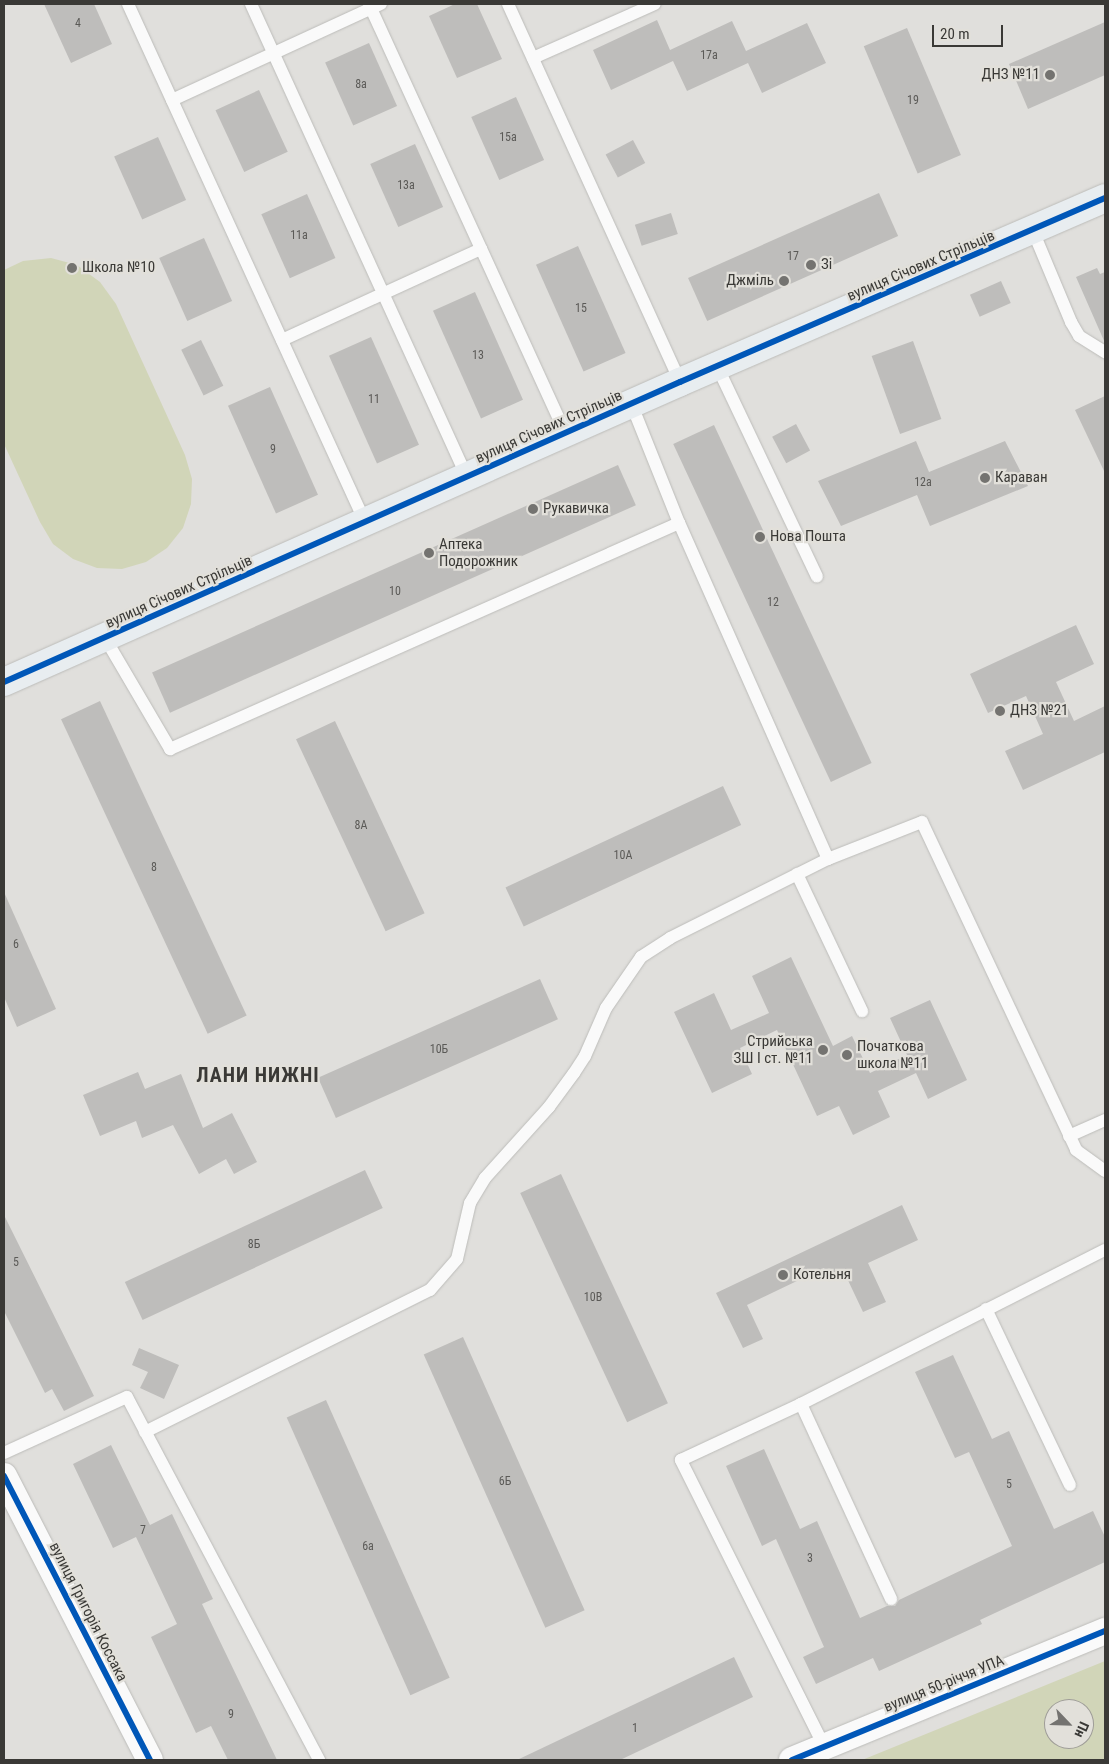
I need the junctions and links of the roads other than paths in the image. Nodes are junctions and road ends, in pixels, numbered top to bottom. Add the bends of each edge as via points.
1 (128, 4) edge
2 (251, 4) edge
3 (508, 4) edge
4 (655, 4) edge
5 (374, 5) edge
6 (273, 53) junction
7 (533, 58) junction
8 (172, 100) junction
9 (1105, 198) edge
10 (1033, 232) junction
11 (481, 249) junction
12 (384, 294) junction
13 (282, 340) junction
14 (1105, 352) edge
15 (717, 366) junction
16 (680, 382) junction
17 (631, 403) junction
18 (565, 433) junction
19 (467, 477) junction
20 (365, 522) junction
21 (679, 523) junction
22 (818, 577) dead end
23 (105, 638) junction
24 (4, 682) edge
25 (828, 859) junction
26 (797, 874) junction
27 (862, 1011) dead end
28 (1105, 1120) edge
29 (1069, 1136) junction
30 (1105, 1171) edge
31 (1105, 1250) edge
32 (986, 1309) junction
33 (801, 1404) junction
34 (146, 1432) junction
35 (4, 1453) edge
36 (4, 1476) edge
37 (1070, 1485) dead end
38 (891, 1599) dead end
39 (1105, 1631) edge
40 (824, 1746) junction
41 (150, 1760) edge
42 (319, 1760) edge
43 (792, 1760) edge

1 - 8 lane
2 - 6 lane
3 - 7 lane
4 - 7 lane
5 - 6 lane
5 - 11 lane
6 - 8 lane
6 - 12 lane
7 - 16 lane
8 - 13 lane
9 - 10 street, вулиця Січових Стрільців
10 - 14 lane via 1070,322 1079,336
10 - 15 street, вулиця Січових Стрільців
11 - 12 lane
11 - 18 lane
12 - 13 lane
12 - 19 lane
13 - 20 lane
15 - 16 street, вулиця Січових Стрільців
15 - 22 lane
16 - 17 street, вулиця Січових Стрільців
17 - 18 street, вулиця Січових Стрільців
17 - 21 lane
18 - 19 street, вулиця Січових Стрільців
19 - 20 street, вулиця Січових Стрільців
20 - 23 street, вулиця Січових Стрільців
21 - 23 lane via 170,749
21 - 25 lane
23 - 24 street, вулиця Січових Стрільців
25 - 26 lane
25 - 29 lane via 922,822
26 - 27 lane
26 - 34 lane via 670,938 641,957 606,1008 574,1073 549,1107 485,1178 470,1204 457,1259 430,1290
28 - 29 lane
29 - 30 lane via 1076,1150
31 - 32 lane
32 - 33 lane
32 - 37 lane
33 - 38 lane
33 - 40 lane via 681,1460
34 - 35 lane via 127,1397
34 - 42 lane
36 - 41 street, вулиця Григорія Коссака
39 - 40 street, вулиця 50-річчя УПА
40 - 43 street, вулиця 50-річчя УПА

